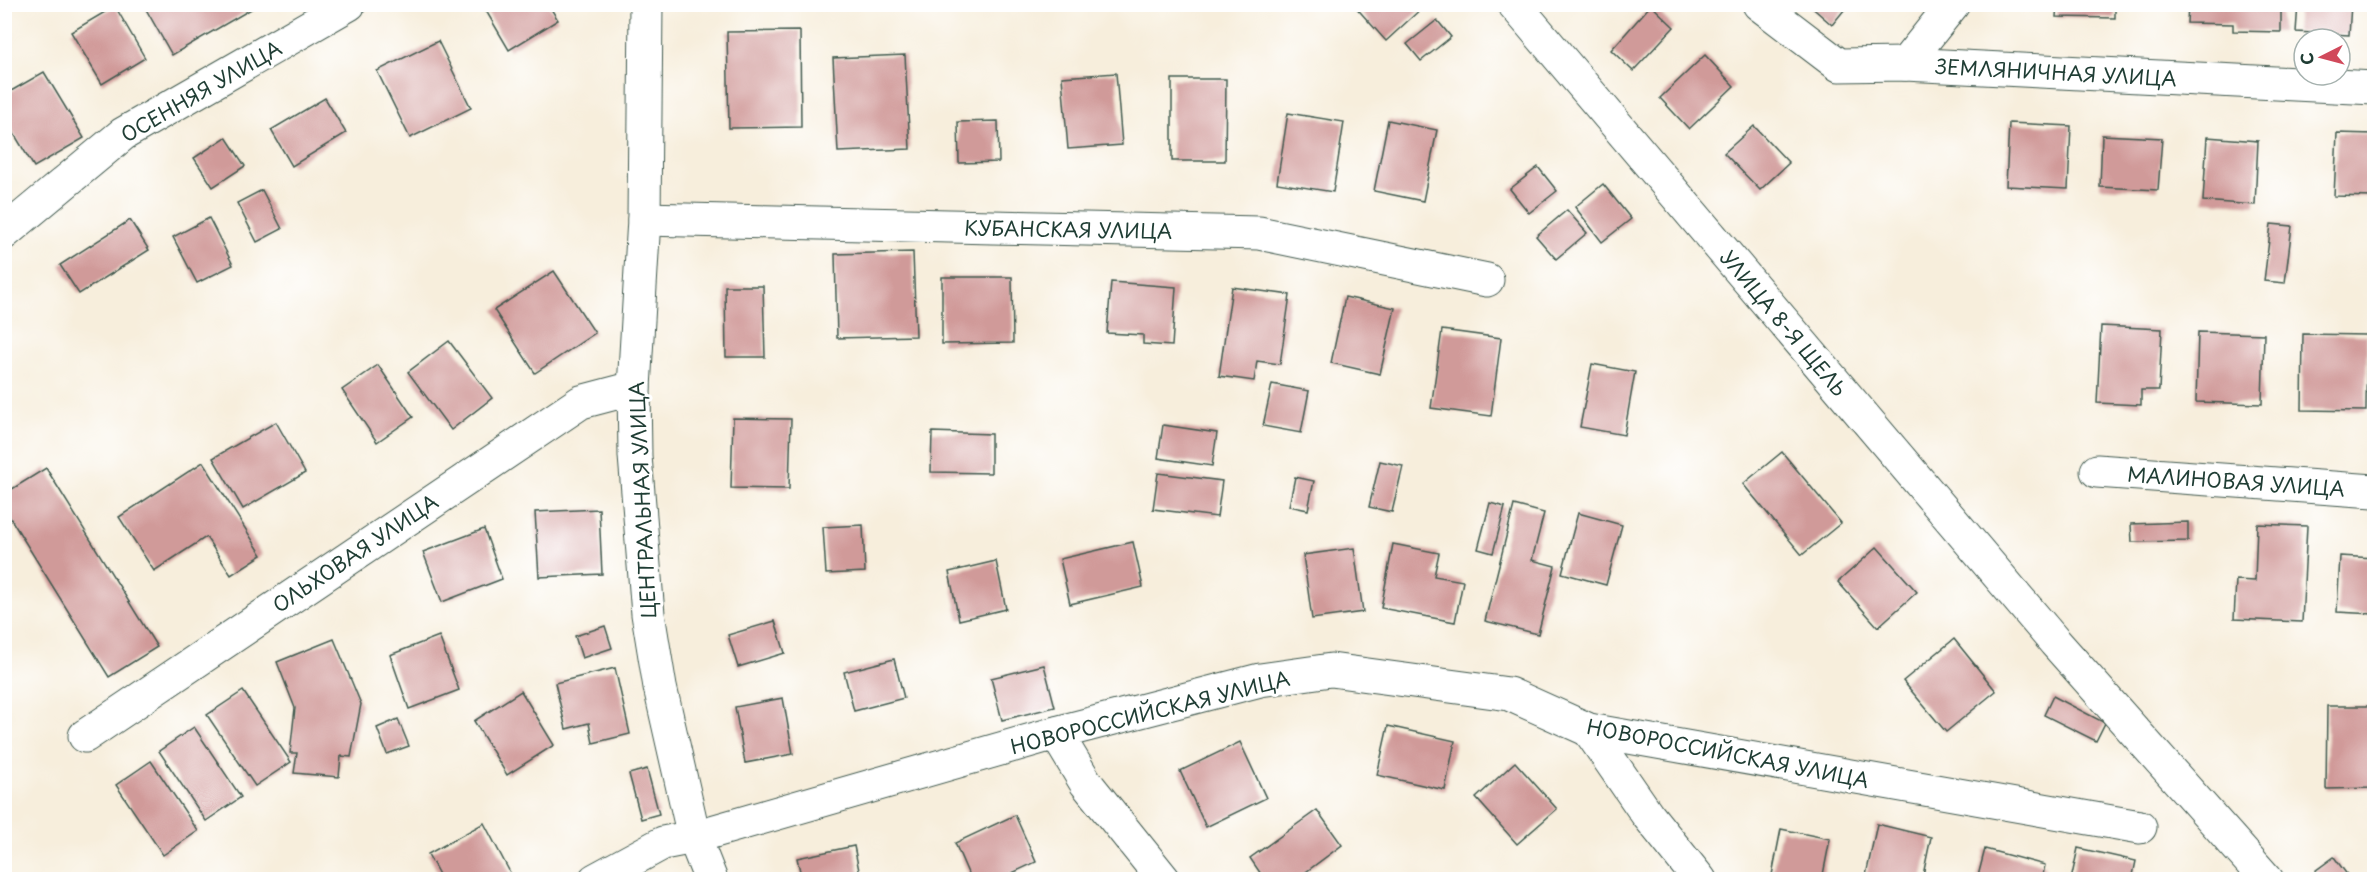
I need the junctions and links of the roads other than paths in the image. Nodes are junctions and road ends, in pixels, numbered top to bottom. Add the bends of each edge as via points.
1 (349, 4) edge
2 (646, 4) edge
3 (1514, 4) edge
4 (1759, 4) edge
5 (1953, 4) edge
6 (1905, 64) junction
7 (2374, 88) edge
8 (644, 219) junction
9 (4, 233) edge
10 (1487, 280) dead end
11 (634, 388) junction
12 (2097, 471) dead end
13 (2374, 491) edge
14 (1590, 730) junction
15 (1056, 733) junction
16 (85, 736) dead end
17 (2140, 827) dead end
18 (694, 837) junction
19 (595, 879) edge
20 (711, 879) edge
21 (1164, 879) edge
22 (1700, 879) edge
23 (2267, 879) edge

1 - 9 street, ОСЕННЯЯ УЛИЦА via 123,134
2 - 8 street, ЦЕНТРАЛЬНАЯ УЛИЦА
3 - 23 street, УЛИЦА 8-Я ЩЕЛЬ via 2055,642
4 - 6 street, ЗЕМЛЯНИЧНАЯ УЛИЦА via 1839,65
5 - 6 street
6 - 7 street, ЗЕМЛЯНИЧНАЯ УЛИЦА
8 - 10 street, КУБАНСКАЯ УЛИЦА via 1259,233
8 - 11 street, ЦЕНТРАЛЬНАЯ УЛИЦА
11 - 16 street, ОЛЬХОВАЯ УЛИЦА via 581,402
11 - 18 street, ЦЕНТРАЛЬНАЯ УЛИЦА via 635,456 648,614
12 - 13 street, МАЛИНОВАЯ УЛИЦА
14 - 15 street, НОВОРОССИЙСКАЯ УЛИЦА via 1509,694 1331,669 1260,680
14 - 17 street, НОВОРОССИЙСКАЯ УЛИЦА
14 - 22 street via 1647,814
15 - 18 street, НОВОРОССИЙСКАЯ УЛИЦА
15 - 21 street via 1086,783
18 - 19 street, НОВОРОССИЙСКАЯ УЛИЦА via 663,843
18 - 20 street, ЦЕНТРАЛЬНАЯ УЛИЦА

